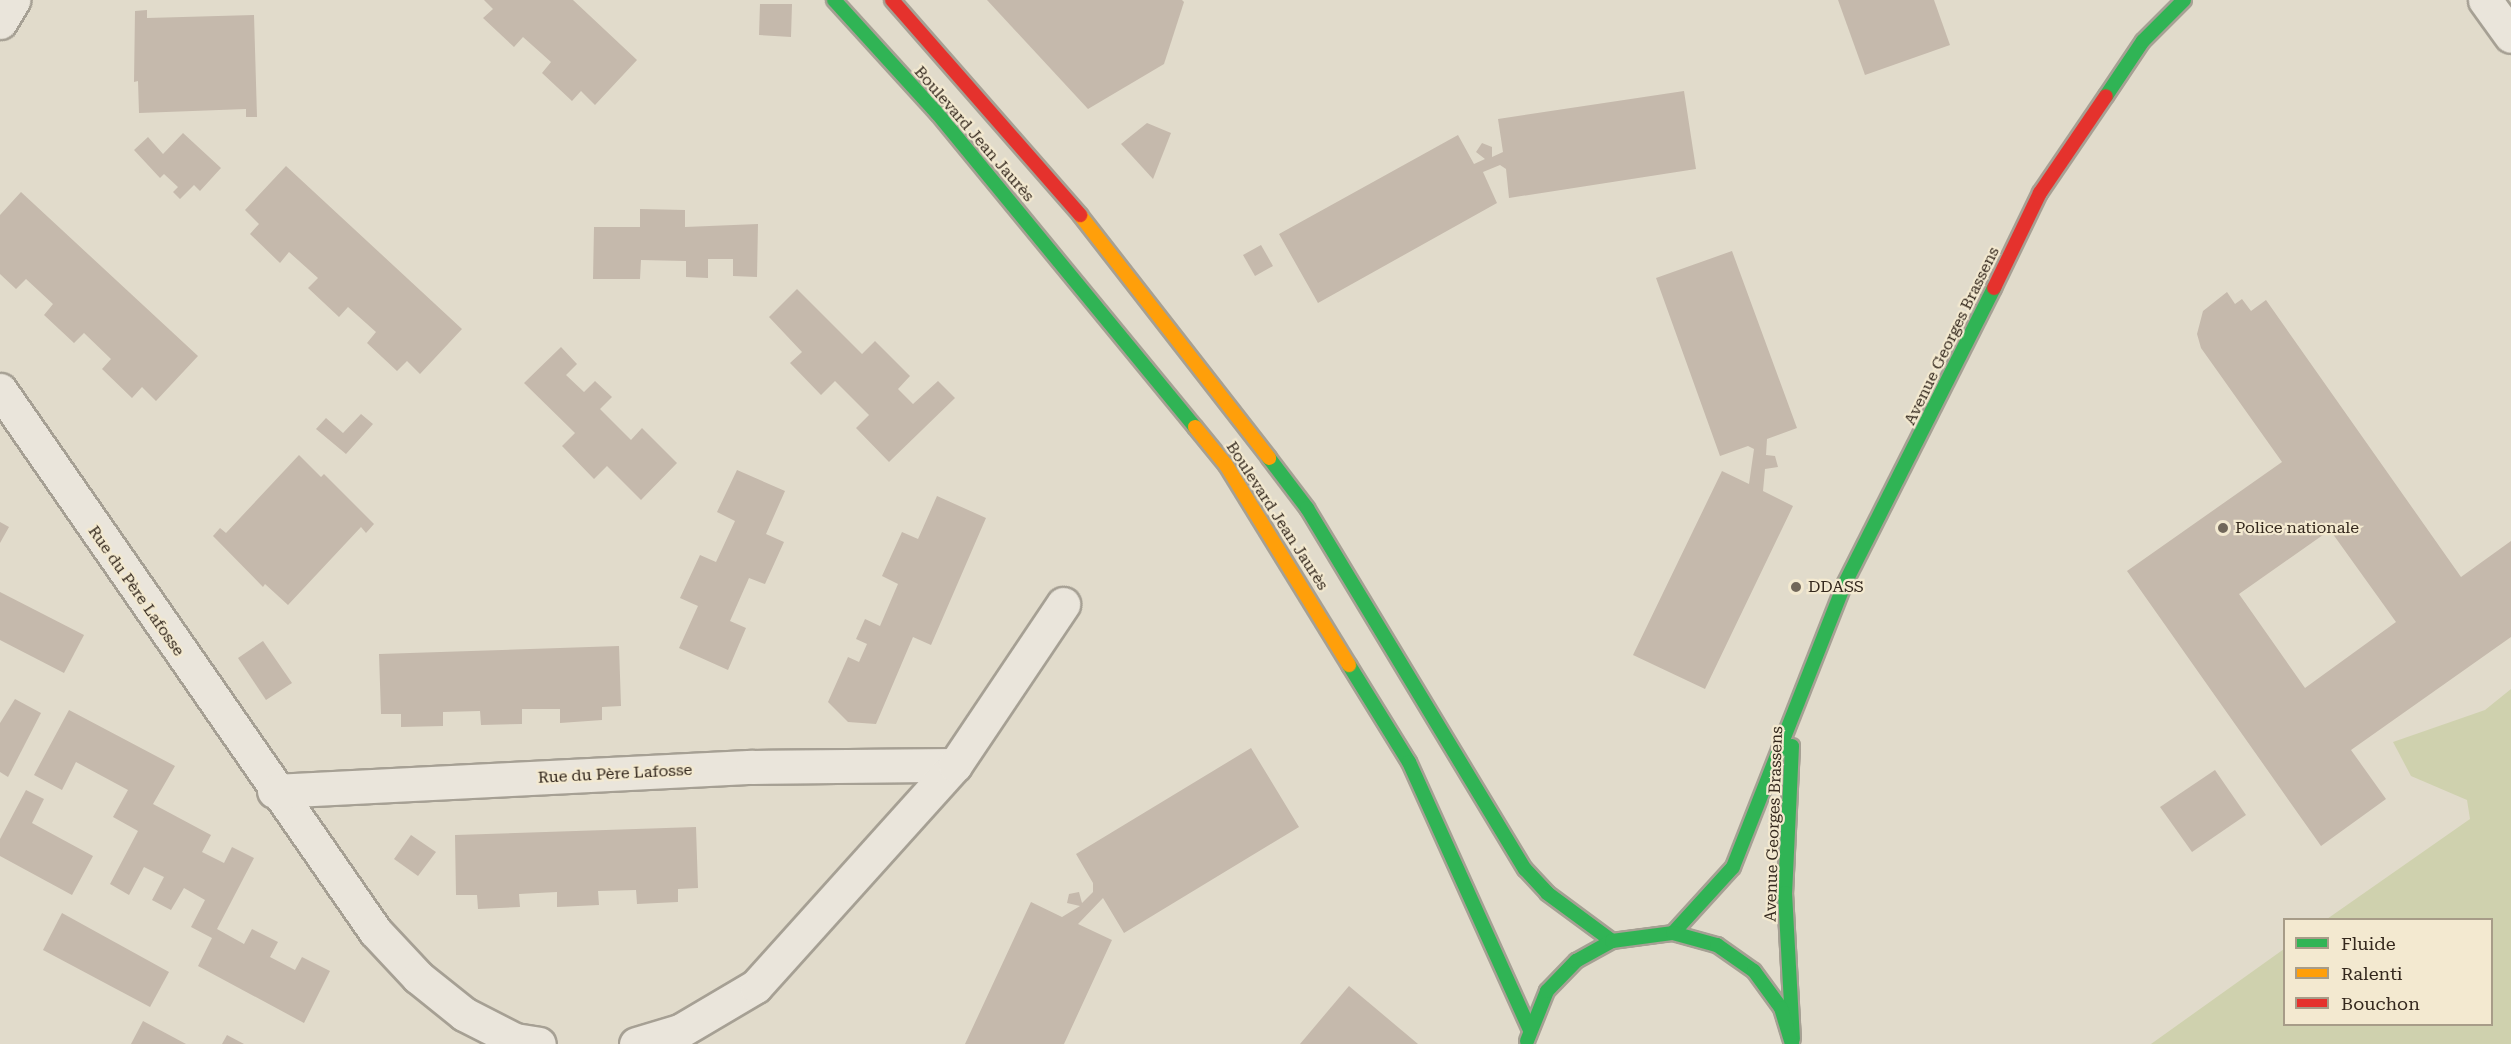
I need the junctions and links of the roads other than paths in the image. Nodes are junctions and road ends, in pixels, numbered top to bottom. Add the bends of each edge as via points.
1 (13, 0) edge
2 (834, 0) edge
3 (892, 0) edge
4 (2184, 0) edge
5 (2485, 0) edge
6 (0, 22) edge
7 (2511, 36) edge
8 (0, 390) edge
9 (1063, 604) dead end
10 (1794, 713) junction
11 (955, 765) junction
12 (274, 791) junction
13 (1673, 933) junction
14 (1612, 941) junction
15 (1529, 1028) junction
16 (539, 1044) edge
17 (636, 1044) edge
18 (1526, 1044) edge
19 (1793, 1044) edge

1 - 6 street
2 - 15 main road, Boulevard Jean Jaurès via 937,113 1226,465 1409,762
3 - 14 main road, Boulevard Jean Jaurès via 1096,235 1307,508 1525,869 1547,893
4 - 10 main road, Avenue Georges Brassens via 2136,50 2040,193 1903,475 1844,585
5 - 7 street
8 - 12 street, Rue du Père Lafosse
9 - 11 street
10 - 13 main road, Avenue Georges Brassens via 1733,867
10 - 19 main road, Avenue Georges Brassens via 1785,893
11 - 12 street, Rue du Père Lafosse via 752,767
11 - 17 street via 756,986 680,1031
12 - 16 street, Rue du Père Lafosse via 375,931 418,977 464,1014 514,1040
13 - 14 main road
13 - 19 main road via 1717,945 1754,971 1781,1008
14 - 15 main road via 1576,961 1547,991
15 - 18 main road

